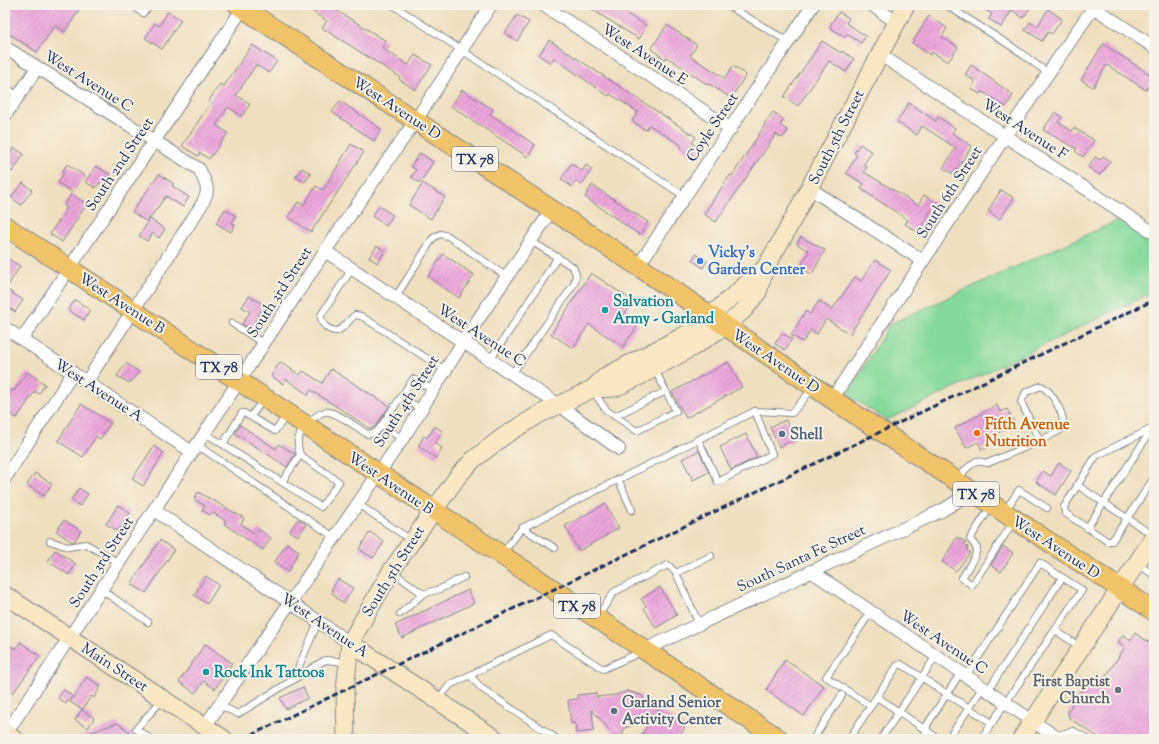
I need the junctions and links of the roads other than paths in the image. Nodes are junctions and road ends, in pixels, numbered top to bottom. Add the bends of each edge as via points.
1 (136, 5) edge
2 (151, 5) edge
3 (393, 5) edge
4 (491, 5) edge
5 (543, 5) edge
6 (727, 5) edge
7 (813, 5) edge
8 (872, 5) edge
9 (906, 5) edge
10 (946, 5) edge
11 (1093, 6) edge
12 (240, 7) edge
13 (896, 22) junction
14 (789, 42) junction
15 (5, 47) edge
16 (1154, 47) edge
17 (460, 50) junction
18 (878, 54) junction
19 (37, 68) junction
20 (1048, 73) junction
21 (5, 86) edge
22 (18, 97) junction
23 (5, 116) edge
24 (416, 120) junction
25 (731, 129) junction
26 (1006, 135) junction
27 (154, 141) junction
28 (809, 188) junction
29 (684, 196) junction
30 (551, 211) junction
31 (5, 226) edge
32 (1154, 233) edge
33 (531, 241) junction
34 (325, 252) junction
35 (558, 257) junction
36 (923, 261) junction
37 (638, 266) junction
38 (69, 268) junction
39 (352, 269) junction
40 (507, 277) junction
41 (395, 298) junction
42 (132, 310) junction
43 (718, 321) junction
44 (232, 322) dead end
45 (5, 328) edge
46 (22, 339) junction
47 (463, 342) junction
48 (264, 344) junction
49 (490, 360) junction
50 (654, 368) junction
51 (445, 370) junction
52 (73, 373) junction
53 (512, 374) junction
54 (240, 380) junction
55 (87, 381) junction
56 (814, 386) junction
57 (592, 389) junction
58 (433, 390) junction
59 (666, 391) junction
60 (265, 397) junction
61 (401, 397) junction
62 (832, 399) junction
63 (559, 405) junction
64 (421, 409) junction
65 (756, 411) junction
66 (288, 413) junction
67 (251, 416) junction
68 (615, 416) junction
69 (382, 425) junction
70 (307, 426) junction
71 (1154, 428) edge
72 (205, 433) junction
73 (402, 439) junction
74 (698, 440) junction
75 (1040, 442) junction
76 (223, 444) junction
77 (194, 449) junction
78 (619, 450) dead end
79 (300, 455) junction
80 (378, 474) junction
81 (5, 478) edge
82 (1154, 478) edge
83 (618, 479) junction
84 (282, 482) junction
85 (962, 485) junction
86 (1078, 485) junction
87 (1104, 503) junction
88 (358, 504) junction
89 (1046, 508) dead end
90 (154, 510) junction
91 (432, 510) junction
92 (632, 510) dead end
93 (1003, 512) junction
94 (1127, 518) junction
95 (522, 528) junction
96 (1087, 528) junction
97 (334, 537) junction
98 (50, 540) dead end
99 (411, 540) junction
100 (1153, 541) edge
101 (555, 548) dead end
102 (501, 555) junction
103 (711, 556) dead end
104 (119, 563) junction
105 (1137, 563) junction
106 (391, 571) junction
107 (811, 571) junction
108 (676, 573) junction
109 (1154, 575) edge
110 (464, 577) dead end
111 (1062, 578) junction
112 (1120, 588) junction
113 (102, 590) junction
114 (423, 594) junction
115 (5, 595) edge
116 (290, 602) junction
117 (1154, 611) edge
118 (870, 612) junction
119 (400, 614) dead end
120 (596, 618) junction
121 (148, 622) dead end
122 (318, 622) junction
123 (699, 624) junction
124 (1055, 630) junction
125 (70, 638) junction
126 (350, 643) junction
127 (1081, 648) junction
128 (644, 650) junction
129 (936, 656) junction
130 (348, 662) junction
131 (963, 674) junction
132 (470, 675) junction
133 (922, 677) junction
134 (293, 680) junction
135 (985, 688) junction
136 (947, 694) junction
137 (842, 695) dead end
138 (163, 698) junction
139 (877, 698) junction
140 (437, 700) junction
141 (1006, 702) junction
142 (219, 705) junction
143 (871, 706) junction
144 (969, 708) junction
145 (899, 712) junction
146 (1033, 721) junction
147 (992, 723) junction
148 (205, 726) junction
149 (927, 731) junction
150 (8, 735) edge
151 (1055, 738) edge
152 (151, 739) edge
153 (224, 739) edge
154 (346, 739) edge
155 (496, 739) edge
156 (557, 739) edge
157 (779, 739) edge
158 (813, 739) edge
159 (849, 739) edge
160 (881, 739) edge
161 (922, 739) edge
162 (939, 739) edge
163 (948, 739) edge
164 (981, 739) edge
165 (1021, 739) edge
166 (1088, 739) edge

1 - 2 lane via 137,9 143,12
3 - 17 lane
4 - 17 street, South 3rd Street
5 - 25 street, West Avenue E
6 - 14 lane
7 - 14 street, Coyle Street
8 - 13 street
9 - 13 street, South 5th Street
10 - 20 lane
11 - 16 street
11 - 20 street, South 6th Street
12 - 24 main road, West Avenue D / TX 78
12 - 27 street, South 2nd Street
13 - 18 street, South 5th Street
14 - 25 street, Coyle Street
15 - 19 street, West Avenue C
17 - 24 street, South 3rd Street
17 - 29 lane
18 - 26 street, West Avenue F
18 - 28 street, South 5th Street
19 - 22 street
19 - 27 street, West Avenue C
20 - 26 street, South 6th Street
21 - 22 lane
22 - 23 street
24 - 30 main road, West Avenue D / TX 78
24 - 34 street, South 3rd Street
25 - 29 street, Coyle Street
26 - 32 street, West Avenue F
26 - 36 street, South 6th Street
27 - 38 street, South 2nd Street
27 - 42 street, West Avenue C via 199,169 207,184 207,196
28 - 36 street
28 - 43 street, South 5th Street via 765,268
29 - 37 street, Coyle Street
30 - 33 street, South 4th Street
30 - 37 main road, West Avenue D / TX 78
31 - 38 main road, West Avenue B / TX 78
33 - 35 lane
33 - 40 street, South 4th Street
34 - 39 street, West Avenue C
34 - 48 street, South 3rd Street
35 - 49 lane
35 - 53 lane via 573,267 576,275 574,284
36 - 62 street, South 6th Street
37 - 43 main road, West Avenue D / TX 78
38 - 42 main road, West Avenue B / TX 78
38 - 46 street, South 2nd Street
39 - 41 street, West Avenue C
39 - 51 lane via 321,315 321,321 325,326 338,331 344,329 355,315 361,316
40 - 41 lane via 448,236 440,234 433,238
40 - 47 street, South 4th Street
41 - 47 street, West Avenue C
42 - 54 main road, West Avenue B / TX 78
42 - 55 street, West Avenue C
43 - 50 street, South 5th Street
43 - 56 main road, West Avenue D / TX 78
43 - 57 street, South 5th Street via 606,376
44 - 48 lane
45 - 46 street, West Avenue A
46 - 52 street, West Avenue A
47 - 49 street, West Avenue C
47 - 51 street, South 4th Street
48 - 54 street, South 3rd Street
49 - 53 street, West Avenue C
50 - 57 street, South 5th Street via 615,388
50 - 59 lane
51 - 58 street, South 4th Street
52 - 55 street, West Avenue A
52 - 81 street
53 - 63 street, West Avenue C
54 - 60 main road, West Avenue B / TX 78
54 - 72 street, South 3rd Street
55 - 77 street, West Avenue A
56 - 62 main road, West Avenue D / TX 78
56 - 65 lane via 792,413
57 - 63 street, South 5th Street
57 - 68 lane via 606,410
58 - 61 lane via 413,380
58 - 64 street, South 4th Street
59 - 68 lane
59 - 68 lane via 676,411 637,431
60 - 66 main road, West Avenue B / TX 78
60 - 67 lane
61 - 64 lane
61 - 69 lane
62 - 85 main road, West Avenue D / TX 78
63 - 78 street, West Avenue C
63 - 91 street, South 5th Street via 504,436 473,460
64 - 73 street, South 4th Street
65 - 74 lane
65 - 74 lane via 772,454 718,482
66 - 67 lane via 275,431
66 - 70 main road, West Avenue B / TX 78
67 - 76 lane via 242,413
69 - 70 lane via 375,433 367,434 327,411 319,413
69 - 73 lane
70 - 79 lane via 298,439
70 - 80 main road, West Avenue B / TX 78
71 - 86 lane via 1096,456
71 - 87 lane
72 - 76 lane
72 - 77 street, South 3rd Street
73 - 80 street, South 4th Street
74 - 83 lane
75 - 75 lane via 1062,429 1064,424 1050,392 1041,386 1026,392 1021,402
75 - 85 lane via 988,463 976,461 965,470
76 - 84 lane
77 - 90 street, South 3rd Street
77 - 97 lane
79 - 84 lane
79 - 84 lane via 339,482 321,507
80 - 88 street, South 4th Street
80 - 91 main road, West Avenue B / TX 78
82 - 94 lane
83 - 92 lane
83 - 95 lane
85 - 93 main road, West Avenue D / TX 78
85 - 107 street, South Santa Fe Street via 956,502 943,510
86 - 87 lane
86 - 96 lane via 1064,507 1065,513
87 - 94 lane
87 - 96 lane
88 - 97 street, South 4th Street
88 - 99 lane
89 - 93 lane via 1019,490
90 - 104 street, South 3rd Street
90 - 116 street, West Avenue A
91 - 99 street, South 5th Street
91 - 102 main road, West Avenue B / TX 78
93 - 93 lane via 972,585 962,578 976,556 977,548 970,539
93 - 112 main road, West Avenue D / TX 78
94 - 96 lane via 1112,541 1107,541
94 - 100 lane
95 - 101 lane
95 - 102 lane
97 - 116 street, South 4th Street
98 - 104 lane via 68,547 86,544
99 - 106 street, South 5th Street
100 - 105 street
102 - 120 main road, West Avenue B / TX 78
103 - 108 lane
104 - 113 street, South 3rd Street
105 - 109 lane
105 - 112 street
106 - 114 lane
106 - 126 street, South 5th Street
107 - 118 street, West Avenue C
107 - 123 street, South Santa Fe Street
108 - 120 lane via 668,565 614,592
108 - 123 lane
110 - 114 lane
111 - 124 lane via 1082,590
111 - 131 lane via 1040,563
111 - 135 lane
112 - 117 main road, West Avenue D / TX 78
112 - 127 street
113 - 121 lane
113 - 125 street, South 3rd Street
114 - 119 lane
115 - 125 street, Main Street
116 - 122 street, West Avenue A
116 - 142 street, South 4th Street
118 - 129 street, West Avenue C
118 - 143 lane via 826,677
120 - 128 main road, West Avenue B / TX 78
122 - 126 street, West Avenue A
122 - 134 lane
123 - 128 street, South Santa Fe Street
124 - 127 lane
124 - 141 lane
125 - 138 street, Main Street
125 - 150 street, South 3rd Street
126 - 130 street, South 5th Street
126 - 140 street, West Avenue A
127 - 146 street
128 - 132 lane via 603,669 551,635
128 - 157 main road, West Avenue B / TX 78
129 - 131 street, West Avenue C
129 - 133 lane
130 - 134 lane via 325,660
130 - 154 street, South 5th Street via 345,690
131 - 135 street, West Avenue C
131 - 136 lane
132 - 140 lane via 450,685
132 - 156 lane via 481,688
133 - 136 lane
133 - 139 lane via 901,664 897,666
133 - 145 lane
134 - 142 lane via 238,714
135 - 141 street, West Avenue C
135 - 144 lane
136 - 144 lane
136 - 149 lane via 927,725
137 - 158 lane
138 - 148 street, Main Street
138 - 152 lane via 136,729
139 - 143 lane
139 - 145 lane
140 - 155 street, West Avenue A
141 - 146 street, West Avenue C
141 - 147 lane
142 - 148 street, South 4th Street
143 - 159 lane
144 - 147 lane
144 - 163 lane
145 - 149 lane
145 - 160 lane
146 - 151 street, West Avenue C
146 - 165 street
147 - 164 lane
148 - 153 street, Main Street
149 - 161 lane
149 - 162 lane
151 - 166 lane via 1072,731

